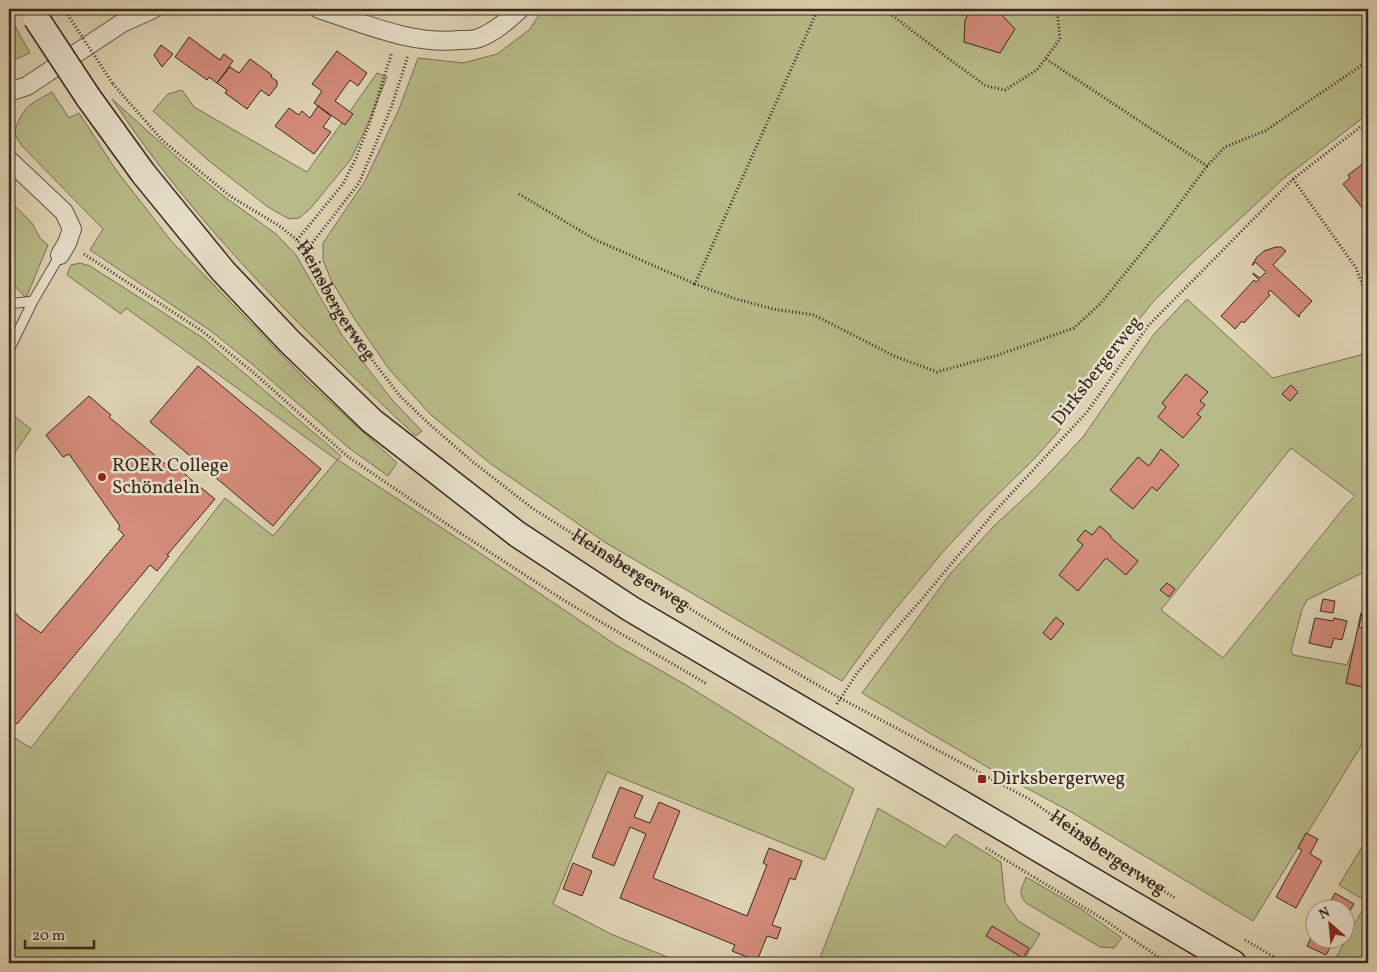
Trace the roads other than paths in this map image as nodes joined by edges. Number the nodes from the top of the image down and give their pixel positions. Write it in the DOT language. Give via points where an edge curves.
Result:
graph roads {
  1 [pos="153,9"];
  2 [pos="319,9"];
  3 [pos="520,9"];
  4 [pos="34,13"];
  5 [pos="9,92"];
  6 [pos="9,160"];
  7 [pos="60,255"];
  8 [pos="33,301"];
  9 [pos="9,304"];
  10 [pos="9,350"];
  11 [pos="1233,963"];
  1 -- 5 [label="street" via="122,23 27,86"];
  2 -- 3 [label="street" via="406,36 451,41 478,39"];
  4 -- 11 [label="main road, Heinsbergerweg, bridge" via="88,97 143,173 223,271 290,342 372,421 517,534 631,609"];
  6 -- 7 [label="street" via="64,212 72,229"];
  7 -- 8 [label="lane"];
  8 -- 9 [label="lane"];
  8 -- 10 [label="lane"];
}
